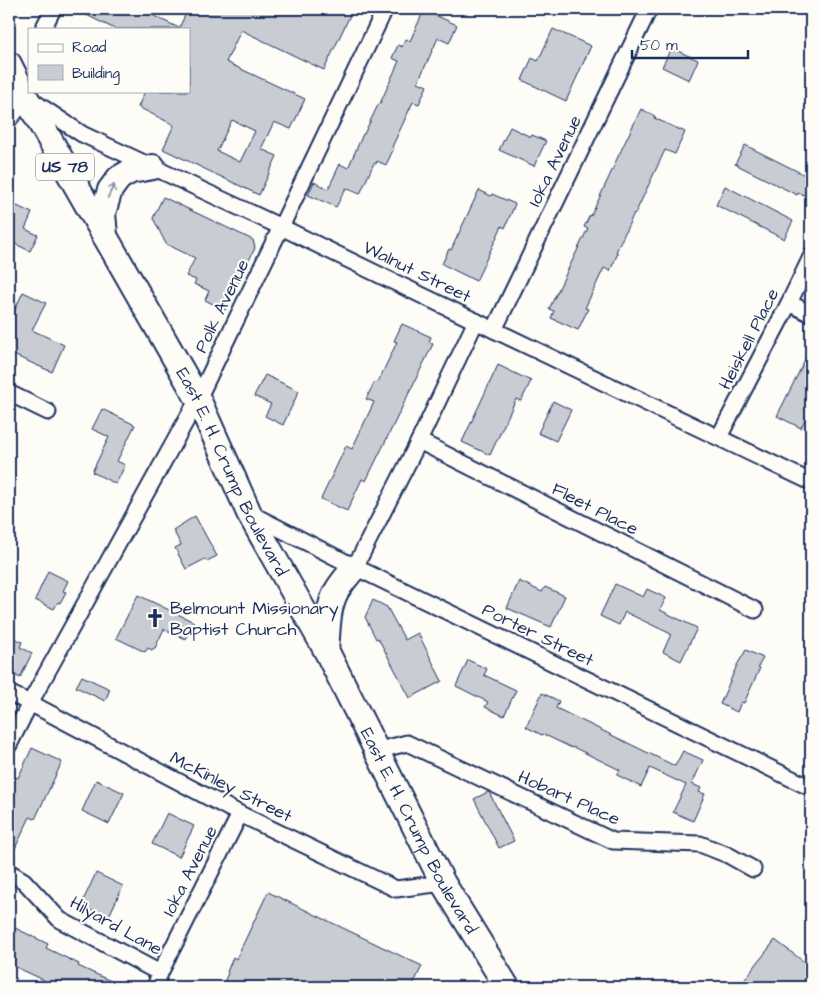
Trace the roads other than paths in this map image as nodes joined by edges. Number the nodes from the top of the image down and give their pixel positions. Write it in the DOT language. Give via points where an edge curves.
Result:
graph roads {
  1 [pos="53,9"];
  2 [pos="385,9"];
  3 [pos="649,9"];
  4 [pos="44,28"];
  5 [pos="9,64"];
  6 [pos="21,89"];
  7 [pos="9,117"];
  8 [pos="153,167"];
  9 [pos="281,227"];
  10 [pos="105,238"];
  11 [pos="811,257"];
  12 [pos="789,303"];
  13 [pos="811,314"];
  14 [pos="476,322"];
  15 [pos="494,330"];
  16 [pos="9,393"];
  17 [pos="198,399"];
  18 [pos="48,412"];
  19 [pos="719,437"];
  20 [pos="419,441"];
  21 [pos="811,482"];
  22 [pos="249,513"];
  23 [pos="355,567"];
  24 [pos="755,610"];
  25 [pos="326,650"];
  26 [pos="9,693"];
  27 [pos="30,704"];
  28 [pos="9,745"];
  29 [pos="376,751"];
  30 [pos="811,788"];
  31 [pos="240,814"];
  32 [pos="753,869"];
  33 [pos="9,872"];
  34 [pos="443,883"];
  35 [pos="160,973"];
  36 [pos="155,987"];
  37 [pos="507,987"];
  1 -- 4 [label="street"];
  2 -- 9 [label="street, Polk Avenue"];
  3 -- 15 [label="street, Ioka Avenue"];
  5 -- 6 [label="main road, East E. H. Crump Boulevard / US 78"];
  6 -- 7 [label="street"];
  6 -- 8 [label="street, Walnut Street" via="82,134"];
  6 -- 10 [label="main road, East E. H. Crump Boulevard / US 78"];
  8 -- 9 [label="street, Walnut Street"];
  10 -- 8 [label="main road, one-way" via="103,213 110,190 119,178 131,171"];
  9 -- 14 [label="street, Walnut Street"];
  9 -- 17 [label="street, Polk Avenue"];
  10 -- 17 [label="main road, East E. H. Crump Boulevard / US 78"];
  11 -- 12 [label="street, Heiskell Place"];
  12 -- 13 [label="street"];
  12 -- 19 [label="street, Heiskell Place"];
  14 -- 15 [label="street, Walnut Street"];
  14 -- 20 [label="street"];
  15 -- 19 [label="street, Walnut Street"];
  16 -- 18 [label="street"];
  17 -- 22 [label="main road, East E. H. Crump Boulevard / US 78"];
  17 -- 27 [label="street, Polk Avenue"];
  19 -- 21 [label="street, Walnut Street"];
  20 -- 23 [label="street"];
  20 -- 24 [label="street, Fleet Place"];
  22 -- 23 [label="street, Porter Street"];
  22 -- 25 [label="main road, East E. H. Crump Boulevard / US 78"];
  23 -- 25 [label="main road" via="333,600"];
  23 -- 30 [label="street, Porter Street"];
  25 -- 29 [label="main road, East E. H. Crump Boulevard / US 78"];
  26 -- 27 [label="street, McKinley Street"];
  27 -- 28 [label="street, Polk Avenue"];
  27 -- 31 [label="street, McKinley Street"];
  29 -- 32 [label="street, Hobart Place" via="407,743 613,841 700,844"];
  29 -- 34 [label="main road, East E. H. Crump Boulevard / US 78"];
  31 -- 34 [label="street, McKinley Street" via="396,889"];
  31 -- 35 [label="street, Ioka Avenue"];
  33 -- 35 [label="street, Hilyard Lane" via="24,881 60,920"];
  34 -- 37 [label="main road, East E. H. Crump Boulevard / US 78"];
  35 -- 36 [label="street"];
}
